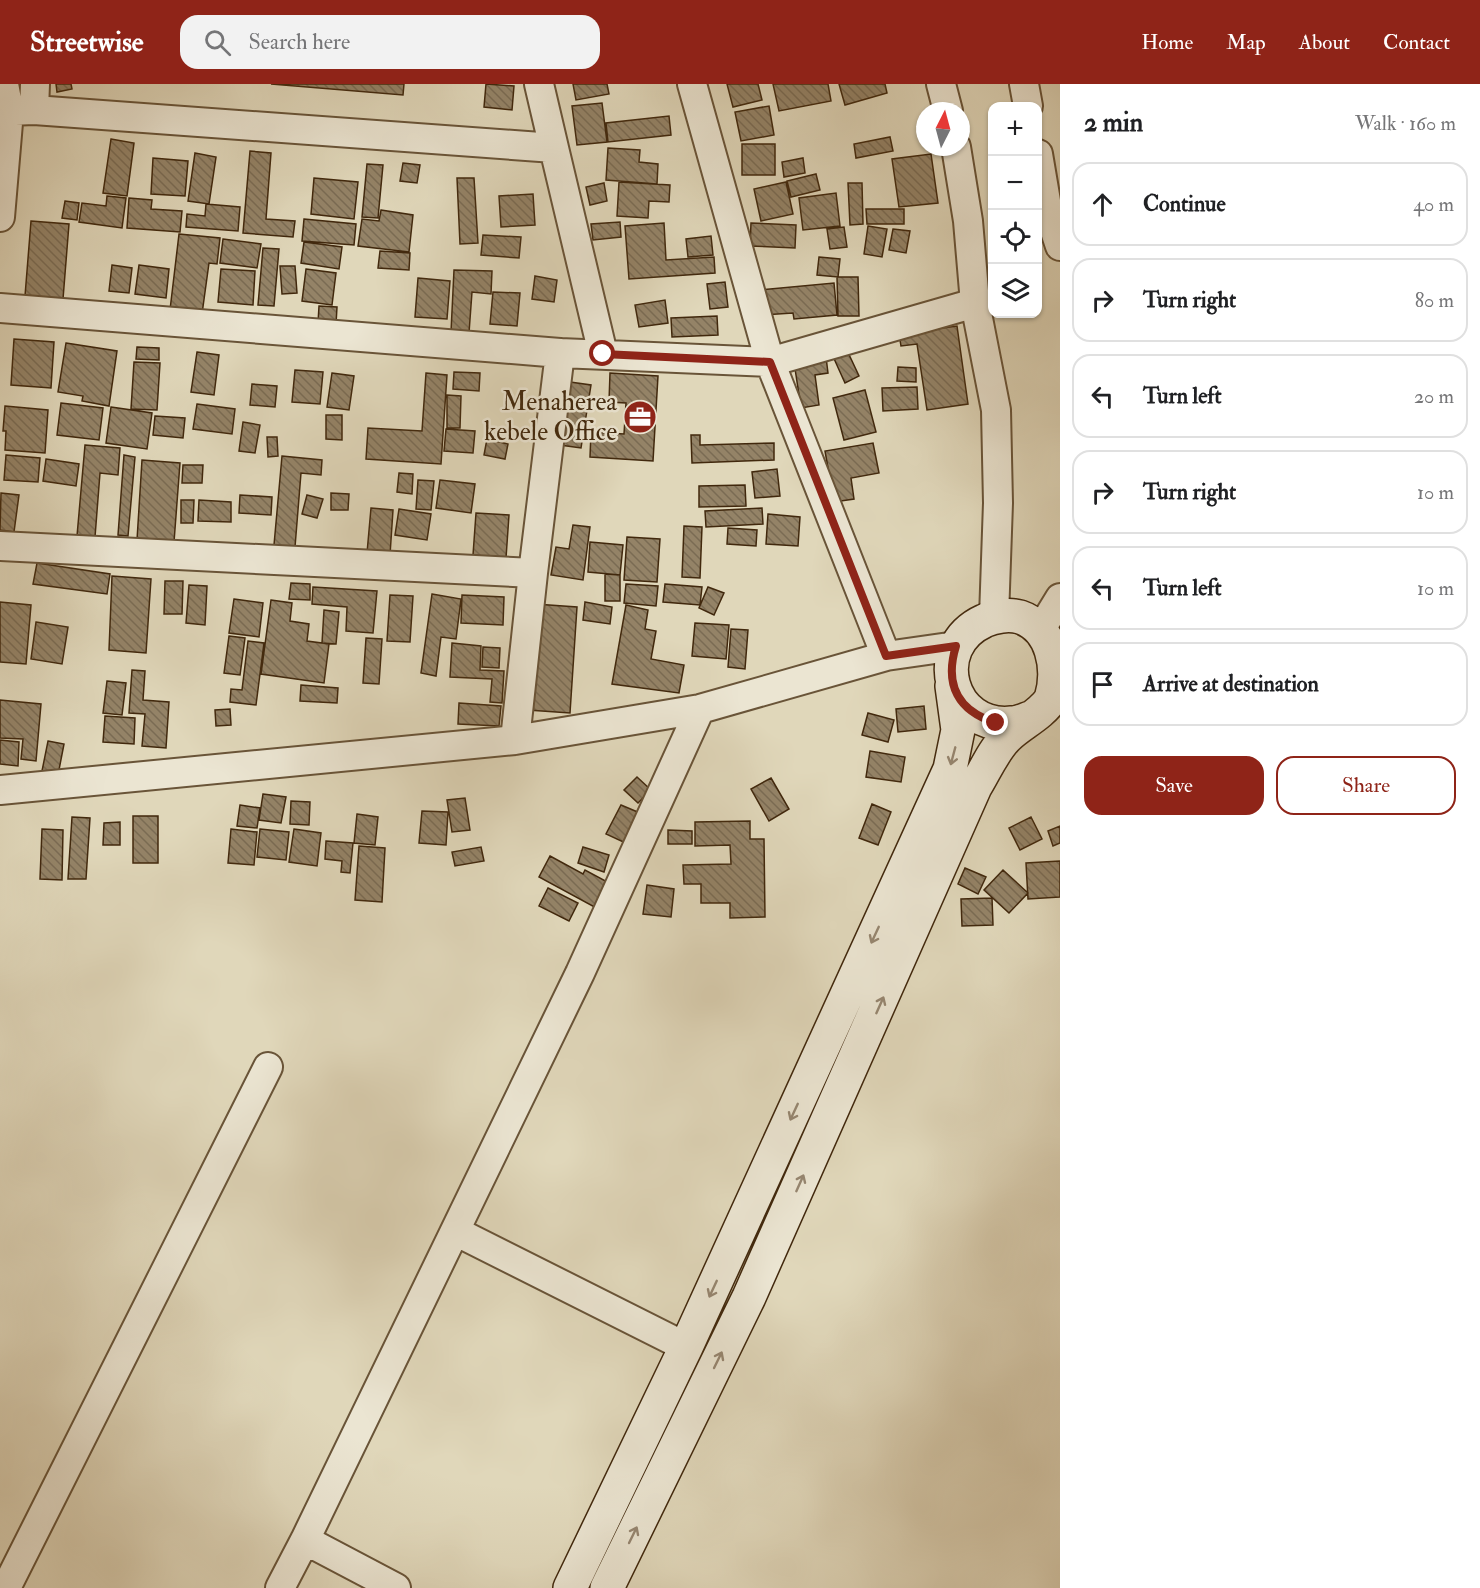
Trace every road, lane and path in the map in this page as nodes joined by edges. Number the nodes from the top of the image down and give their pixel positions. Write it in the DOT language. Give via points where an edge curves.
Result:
graph roads {
  1 [pos="539,84"];
  2 [pos="692,84"];
  3 [pos="941,84"];
  4 [pos="1024,84"];
  5 [pos="20,97"];
  6 [pos="946,102"];
  7 [pos="1027,102"];
  8 [pos="554,148"];
  9 [pos="957,156"];
  10 [pos="1038,156"];
  11 [pos="0,217"];
  12 [pos="1060,246"];
  13 [pos="975,303"];
  14 [pos="0,308"];
  15 [pos="560,353"];
  16 [pos="603,354"];
  17 [pos="770,362"];
  18 [pos="0,546"];
  19 [pos="532,573"];
  20 [pos="1060,598"];
  21 [pos="994,617"];
  22 [pos="1049,634"];
  23 [pos="956,646"];
  24 [pos="886,656"];
  25 [pos="951,678"];
  26 [pos="700,709"];
  27 [pos="1041,714"];
  28 [pos="515,740"];
  29 [pos="0,790"];
  30 [pos="268,1067"];
  31 [pos="455,1231"];
  32 [pos="686,1347"];
  33 [pos="305,1540"];
  34 [pos="6,1588"];
  35 [pos="280,1588"];
  36 [pos="396,1588"];
  37 [pos="570,1588"];
  38 [pos="607,1588"];
  1 -- 8 [label="street"];
  2 -- 17 [label="street"];
  3 -- 6 [label="street"];
  4 -- 7 [label="street"];
  5 -- 8 [label="street"];
  5 -- 11 [label="street"];
  8 -- 16 [label="street"];
  9 -- 13 [label="street"];
  10 -- 12 [label="street" via="1047,207"];
  13 -- 17 [label="street"];
  13 -- 21 [label="street" via="996,410"];
  14 -- 15 [label="street"];
  15 -- 16 [label="street"];
  15 -- 19 [label="street"];
  16 -- 17 [label="street"];
  17 -- 24 [label="street"];
  18 -- 19 [label="street"];
  19 -- 28 [label="street"];
  20 -- 22 [label="street"];
  21 -- 22 [label="main road" via="1019,617"];
  21 -- 23 [label="main road" via="972,627"];
  22 -- 27 [label="main road" via="1057,653 1060,677"];
  23 -- 24 [label="street"];
  23 -- 25 [label="main road"];
  24 -- 26 [label="street"];
  25 -- 27 [label="main road" via="966,708 980,718 1013,723"];
  25 -- 32 [label="main road, one-way" via="958,730 950,769"];
  26 -- 28 [label="street"];
  26 -- 31 [label="street" via="580,973"];
  38 -- 27 [label="main road, one-way" via="749,1297 975,787 1006,737"];
  28 -- 29 [label="street"];
  30 -- 34 [label="street"];
  31 -- 32 [label="street"];
  31 -- 33 [label="street"];
  32 -- 37 [label="main road"];
  33 -- 35 [label="street"];
  33 -- 36 [label="street"];
}
